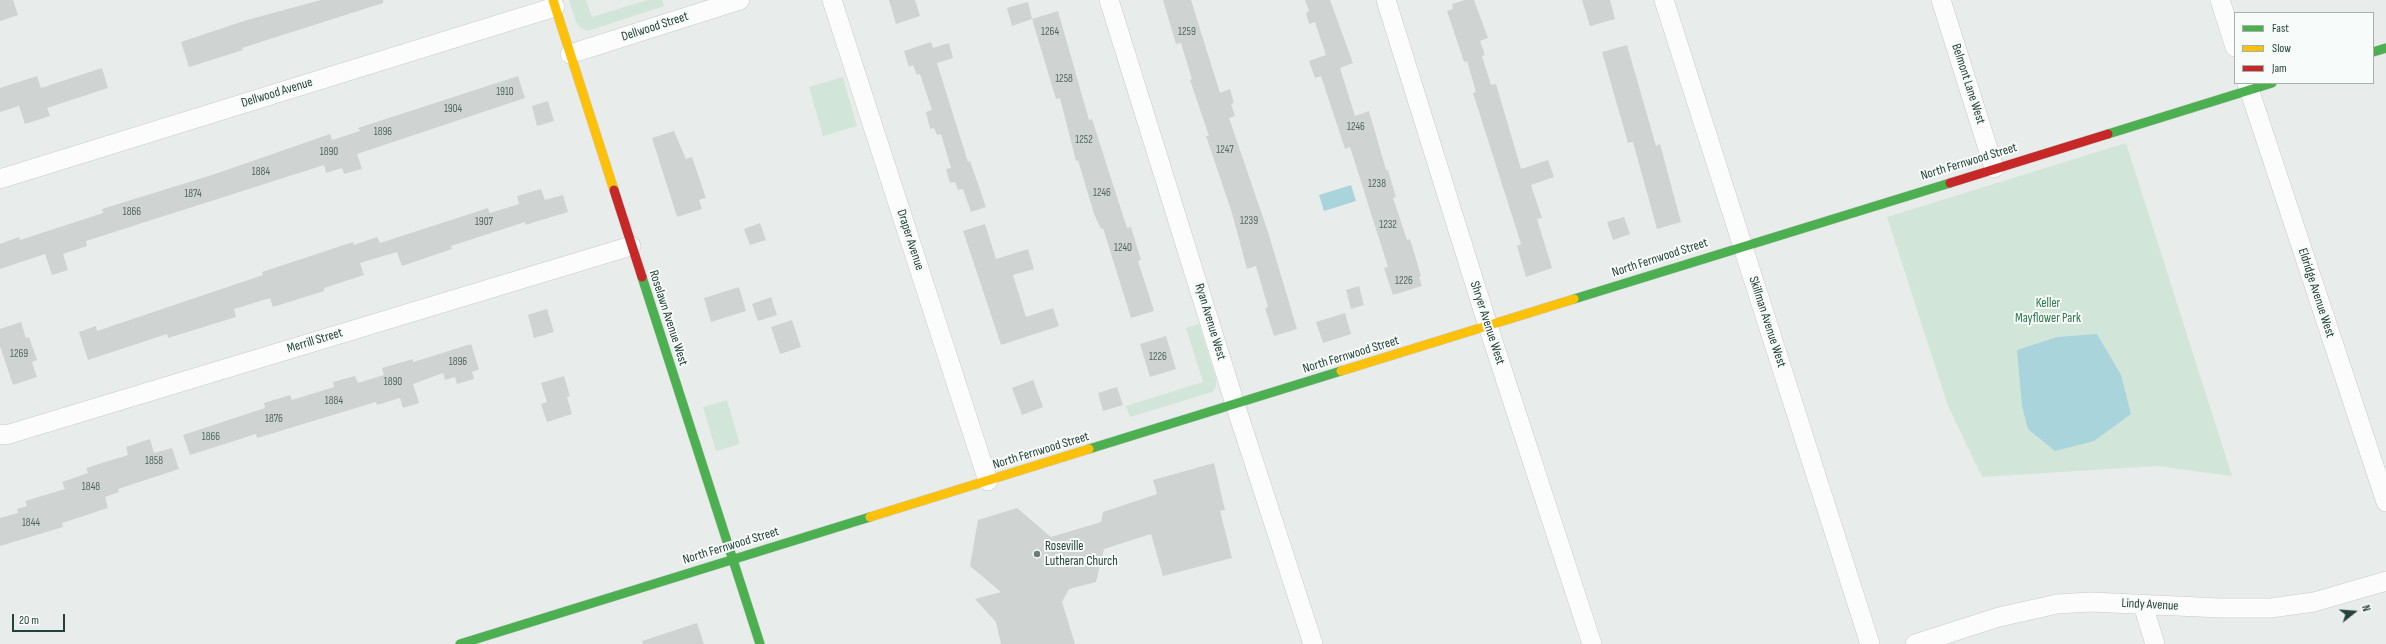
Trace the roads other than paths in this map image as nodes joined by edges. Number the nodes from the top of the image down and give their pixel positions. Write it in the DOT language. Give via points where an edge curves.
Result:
graph roads {
  1 [pos="740,0"];
  2 [pos="832,0"];
  3 [pos="1109,0"];
  4 [pos="1386,0"];
  5 [pos="1664,0"];
  6 [pos="1941,0"];
  7 [pos="2220,0"];
  8 [pos="554,3"];
  9 [pos="2234,44"];
  10 [pos="2386,48"];
  11 [pos="2374,52"];
  12 [pos="570,54"];
  13 [pos="2266,84"];
  14 [pos="2248,87"];
  15 [pos="1994,168"];
  16 [pos="0,179"];
  17 [pos="631,246"];
  18 [pos="1743,246"];
  19 [pos="1488,326"];
  20 [pos="1235,404"];
  21 [pos="0,434"];
  22 [pos="988,480"];
  23 [pos="2386,502"];
  24 [pos="732,559"];
  25 [pos="2386,581"];
  26 [pos="2142,605"];
  27 [pos="479,641"];
  28 [pos="460,644"];
  29 [pos="760,644"];
  30 [pos="1313,644"];
  31 [pos="1592,644"];
  32 [pos="1870,644"];
  33 [pos="1915,644"];
  34 [pos="2155,644"];
  1 -- 12 [label="street, Dellwood Street"];
  2 -- 22 [label="street, Draper Avenue"];
  3 -- 20 [label="street, Ryan Avenue West"];
  4 -- 19 [label="street, Shryer Avenue West"];
  5 -- 18 [label="street, Skillman Avenue West"];
  6 -- 15 [label="street, Belmont Lane West"];
  7 -- 9 [label="street"];
  8 -- 12 [label="street, Roselawn Avenue West"];
  8 -- 16 [label="street, Dellwood Avenue"];
  10 -- 11 [label="street"];
  12 -- 17 [label="street, Roselawn Avenue West"];
  13 -- 14 [label="street, North Fernwood Street"];
  14 -- 15 [label="street, North Fernwood Street"];
  14 -- 23 [label="street, Eldridge Avenue West"];
  15 -- 18 [label="street, North Fernwood Street"];
  17 -- 21 [label="street, Merrill Street" via="6,435"];
  17 -- 24 [label="street, Roselawn Avenue West"];
  18 -- 19 [label="street, North Fernwood Street"];
  18 -- 32 [label="street, Skillman Avenue West"];
  19 -- 20 [label="street, North Fernwood Street"];
  19 -- 31 [label="street, Shryer Avenue West"];
  20 -- 22 [label="street, North Fernwood Street"];
  20 -- 30 [label="street, Ryan Avenue West"];
  22 -- 24 [label="street, North Fernwood Street"];
  24 -- 27 [label="street, North Fernwood Street"];
  24 -- 29 [label="street, Roselawn Avenue West"];
  25 -- 26 [label="street, Lindy Avenue" via="2314,602 2271,608"];
  26 -- 33 [label="street, Lindy Avenue" via="2091,602 2033,608"];
  26 -- 34 [label="street"];
  27 -- 28 [label="street, North Fernwood Street"];
}
